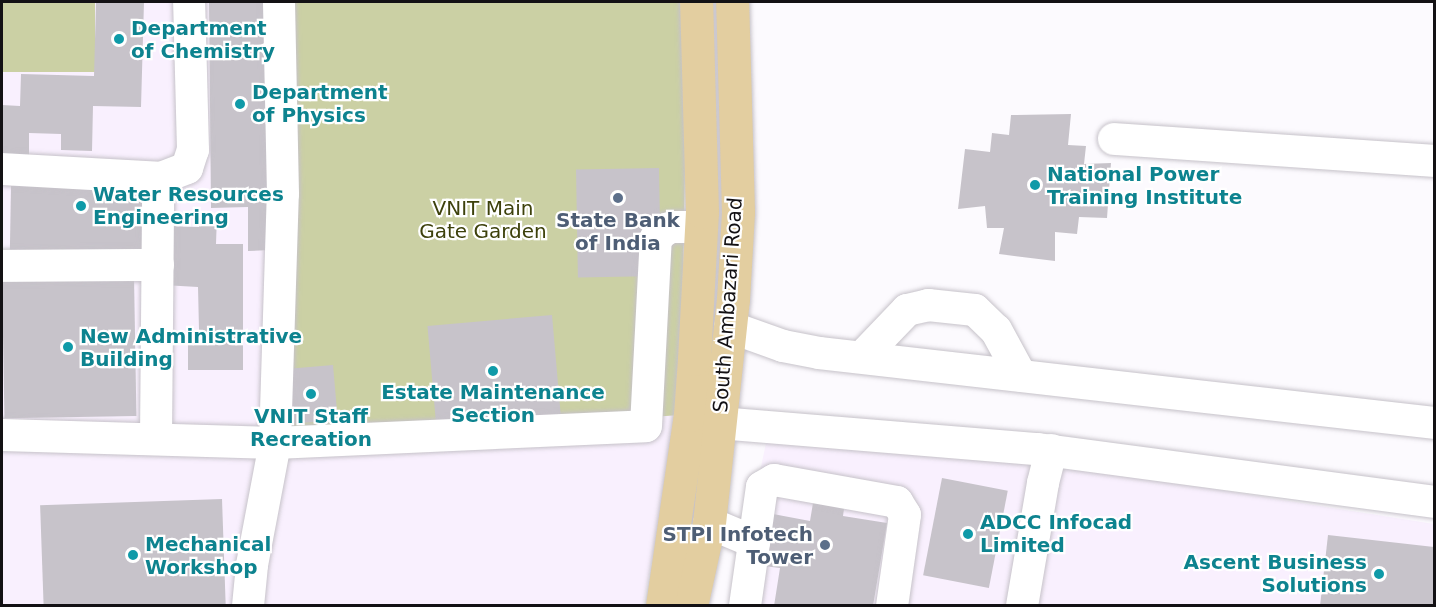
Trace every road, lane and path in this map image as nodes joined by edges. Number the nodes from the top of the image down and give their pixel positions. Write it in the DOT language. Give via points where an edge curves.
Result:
graph roads {
  1 [pos="189,2"];
  2 [pos="279,2"];
  3 [pos="696,2"];
  4 [pos="732,2"];
  5 [pos="1114,139"];
  6 [pos="1434,161"];
  7 [pos="2,168"];
  8 [pos="161,178"];
  9 [pos="701,227"];
  10 [pos="158,265"];
  11 [pos="2,266"];
  12 [pos="730,327"];
  13 [pos="862,357"];
  14 [pos="1022,376"];
  15 [pos="719,423"];
  16 [pos="1434,423"];
  17 [pos="2,435"];
  18 [pos="156,439"];
  19 [pos="275,443"];
  20 [pos="1052,450"];
  21 [pos="1434,502"];
  22 [pos="709,523"];
  23 [pos="754,542"];
  24 [pos="248,606"];
  25 [pos="662,606"];
  26 [pos="691,606"];
  27 [pos="745,606"];
  28 [pos="892,606"];
  29 [pos="1022,606"];
  1 -- 8 [label="street" via="193,150 187,168"];
  2 -- 19 [label="street" via="283,194"];
  3 -- 9 [label="main road"];
  4 -- 12 [label="main road, South Ambazari Road" via="738,212"];
  5 -- 6 [label="street"];
  7 -- 8 [label="street"];
  8 -- 10 [label="street"];
  9 -- 19 [label="street" via="673,227 657,238 646,426"];
  9 -- 25 [label="main road" via="690,415"];
  10 -- 11 [label="street"];
  10 -- 18 [label="street"];
  12 -- 13 [label="street" via="783,346"];
  12 -- 15 [label="main road, South Ambazari Road"];
  13 -- 14 [label="street"];
  13 -- 14 [label="street" via="907,310 928,305 975,310 996,330"];
  14 -- 16 [label="street"];
  15 -- 20 [label="street"];
  15 -- 22 [label="main road, South Ambazari Road"];
  17 -- 18 [label="street"];
  18 -- 19 [label="street"];
  19 -- 24 [label="street"];
  20 -- 21 [label="street"];
  20 -- 29 [label="street"];
  22 -- 23 [label="street"];
  22 -- 26 [label="main road, South Ambazari Road"];
  23 -- 27 [label="street"];
  23 -- 28 [label="street" via="762,487 774,480 897,502 905,515"];
}
